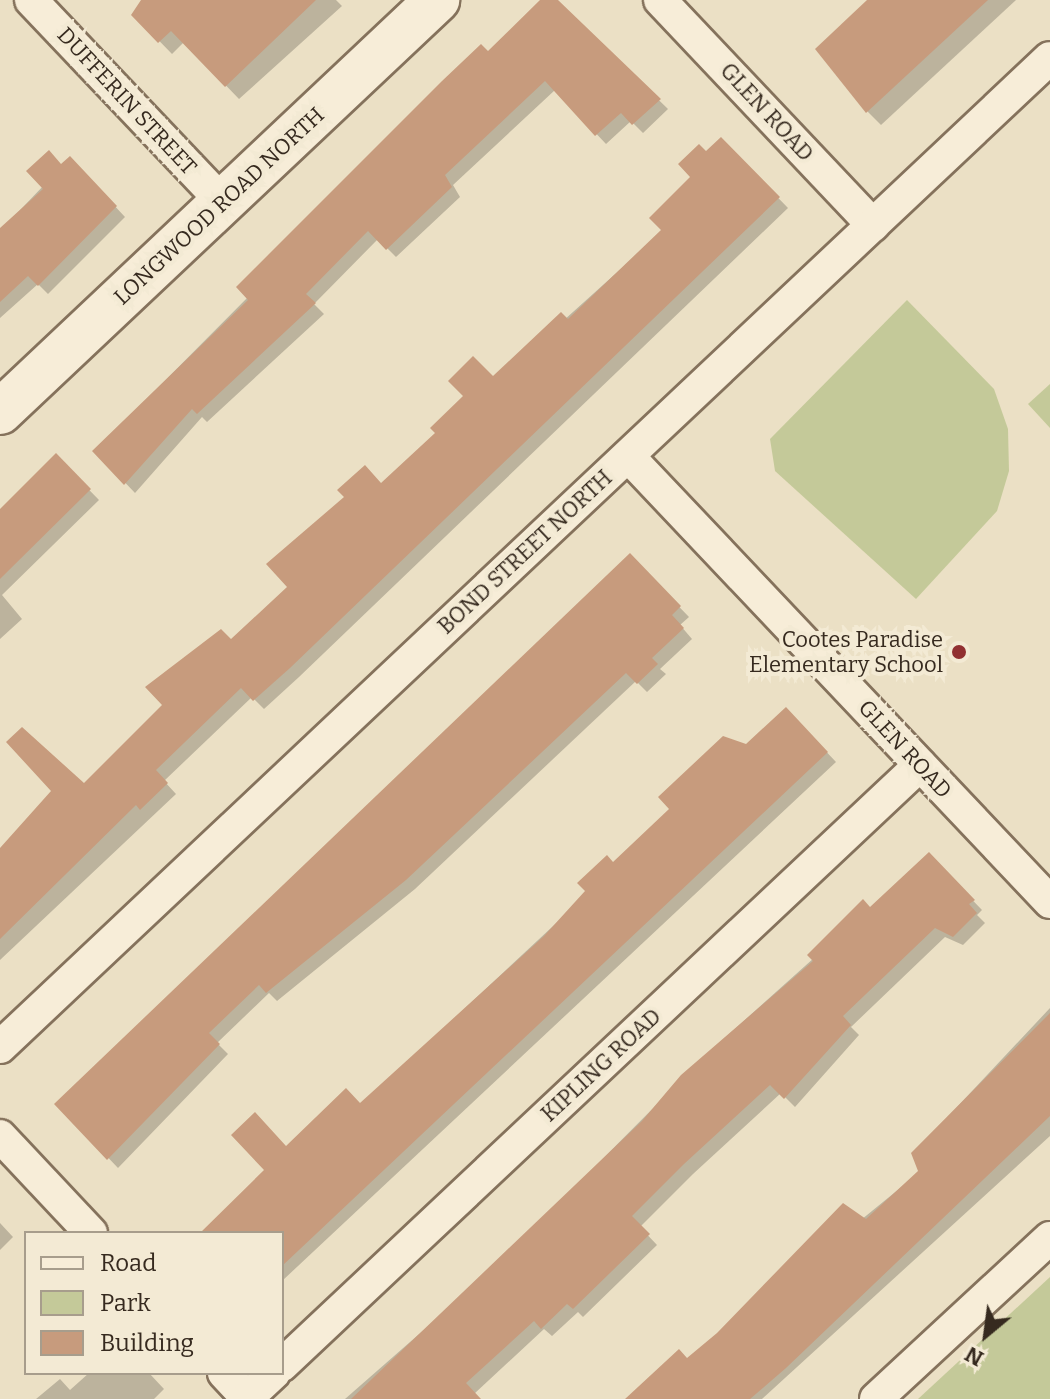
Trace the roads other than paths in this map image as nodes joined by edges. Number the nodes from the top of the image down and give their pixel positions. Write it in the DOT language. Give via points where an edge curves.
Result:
graph roads {
  1 [pos="31,0"];
  2 [pos="437,0"];
  3 [pos="660,0"];
  4 [pos="1050,58"];
  5 [pos="223,202"];
  6 [pos="873,225"];
  7 [pos="0,412"];
  8 [pos="628,456"];
  9 [pos="920,765"];
  10 [pos="1050,902"];
  11 [pos="0,1047"];
  12 [pos="0,1136"];
  13 [pos="89,1231"];
  14 [pos="1050,1238"];
  15 [pos="284,1363"];
  16 [pos="226,1375"];
  17 [pos="272,1375"];
  18 [pos="247,1399"];
  19 [pos="876,1399"];
  1 -- 5 [label="street, DUFFERIN STREET"];
  2 -- 5 [label="street, LONGWOOD ROAD NORTH"];
  3 -- 6 [label="street, GLEN ROAD"];
  4 -- 6 [label="street, BOND STREET NORTH"];
  5 -- 7 [label="street, LONGWOOD ROAD NORTH"];
  6 -- 8 [label="street, BOND STREET NORTH"];
  8 -- 9 [label="street, GLEN ROAD"];
  8 -- 11 [label="street, BOND STREET NORTH"];
  9 -- 10 [label="street, GLEN ROAD"];
  9 -- 15 [label="street, KIPLING ROAD"];
  12 -- 13 [label="street"];
  14 -- 19 [label="street"];
  16 -- 18 [label="street"];
  17 -- 18 [label="street"];
}
